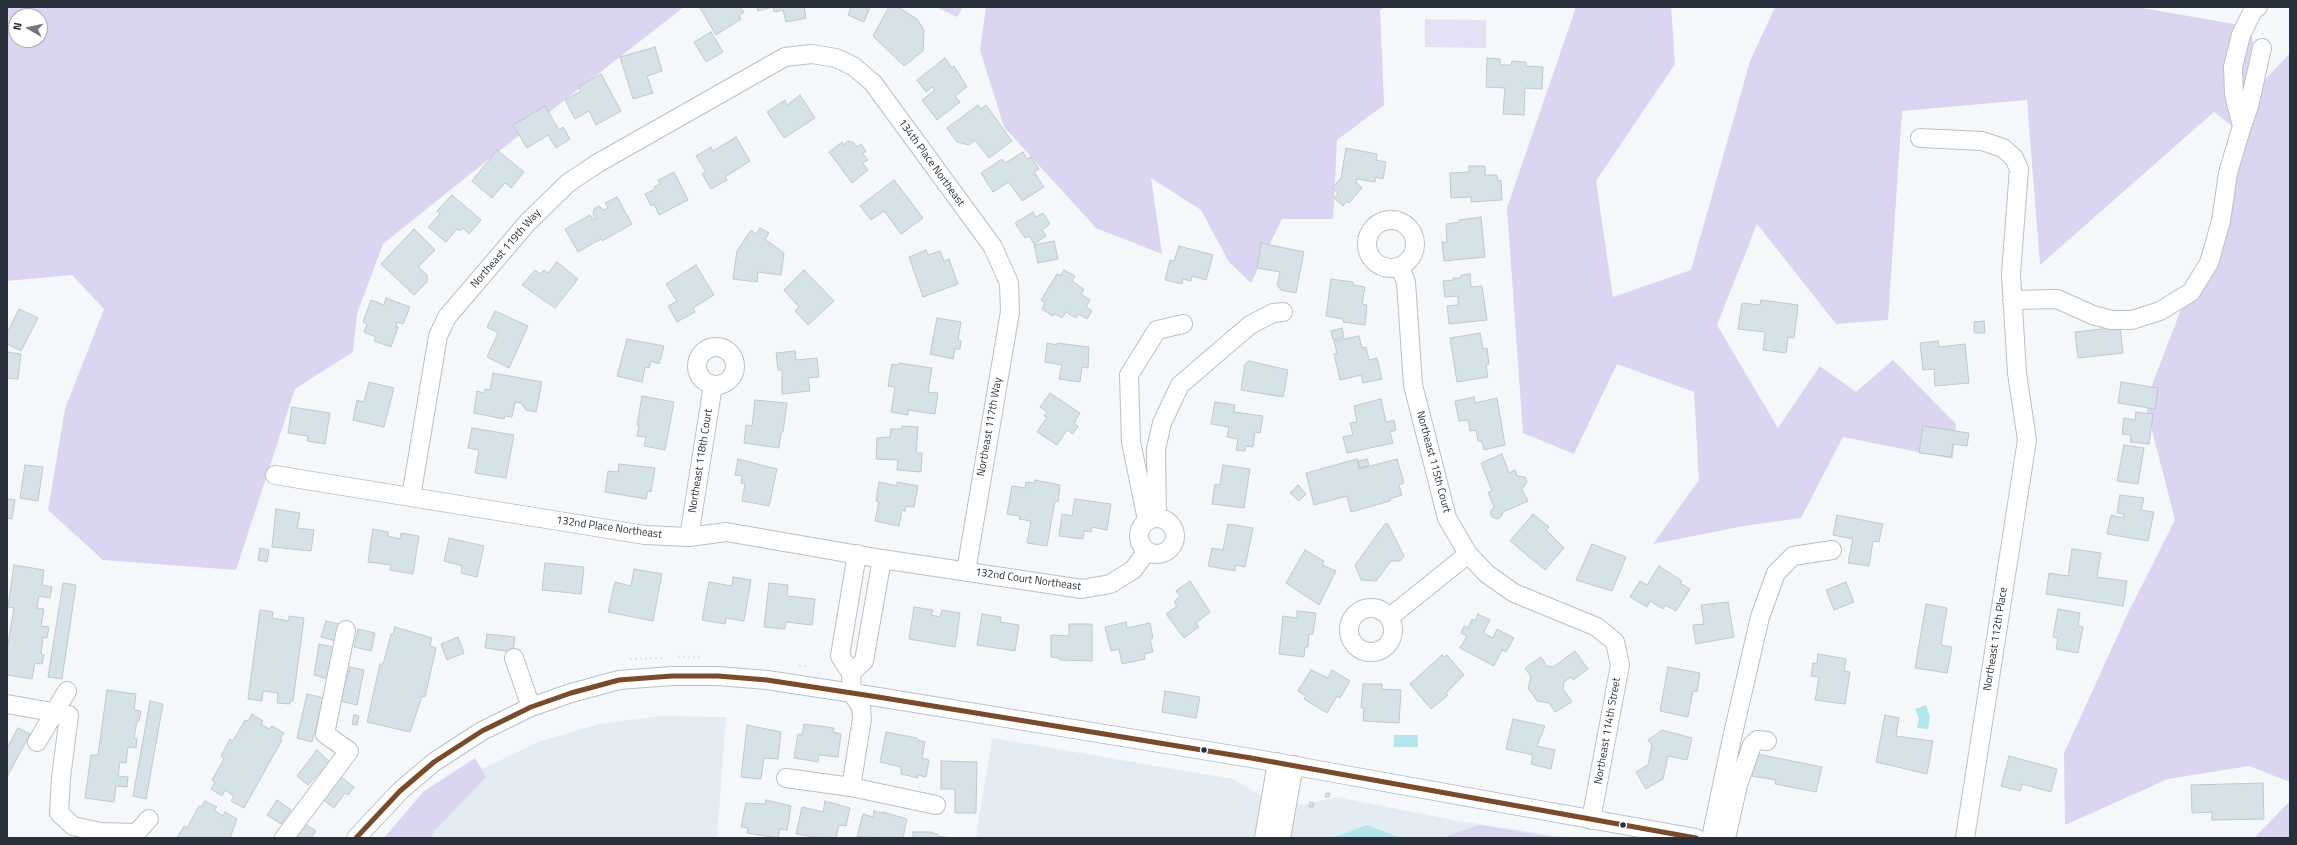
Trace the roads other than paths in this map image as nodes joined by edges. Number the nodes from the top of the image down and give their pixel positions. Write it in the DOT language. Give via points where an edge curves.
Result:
graph roads {
  1 [pos="2258,7"];
  2 [pos="2262,48"];
  3 [pos="836,58"];
  4 [pos="2242,126"];
  5 [pos="1920,138"];
  6 [pos="1400,267"];
  7 [pos="1009,283"];
  8 [pos="2012,300"];
  9 [pos="1283,312"];
  10 [pos="1184,324"];
  11 [pos="713,385"];
  12 [pos="275,475"];
  13 [pos="411,497"];
  14 [pos="1152,519"];
  15 [pos="689,537"];
  16 [pos="1832,550"];
  17 [pos="1147,551"];
  18 [pos="857,554"];
  19 [pos="1468,554"];
  20 [pos="882,559"];
  21 [pos="966,571"];
  22 [pos="1390,617"];
  23 [pos="346,630"];
  24 [pos="1615,642"];
  25 [pos="514,658"];
  26 [pos="851,673"];
  27 [pos="67,690"];
  28 [pos="852,693"];
  29 [pos="7,704"];
  30 [pos="531,707"];
  31 [pos="62,713"];
  32 [pos="1767,741"];
  33 [pos="37,742"];
  34 [pos="1286,764"];
  35 [pos="786,778"];
  36 [pos="852,787"];
  37 [pos="936,805"];
  38 [pos="149,819"];
  39 [pos="1591,820"];
  40 [pos="284,838"];
  41 [pos="356,838"];
  42 [pos="1264,838"];
  43 [pos="1281,838"];
  44 [pos="1696,838"];
  45 [pos="1711,838"];
  46 [pos="1726,838"];
  47 [pos="1965,838"];
  1 -- 4 [label="street" via="2253,10 2241,35 2232,67 2234,94"];
  2 -- 4 [label="street"];
  3 -- 7 [label="street, 134th Place Northeast" via="854,66 873,83 993,246"];
  3 -- 13 [label="street, Northeast 119th Way" via="812,54 785,57 598,163 568,183 528,222 446,317 438,336"];
  4 -- 8 [label="street" via="2228,173 2221,221 2209,263 2191,292 2160,312 2132,320 2111,320 2093,315 2057,299"];
  5 -- 8 [label="street, Northeast 112th Place" via="1982,141 2003,148 2014,158 2019,169 2011,274"];
  6 -- 19 [label="street, Northeast 115th Court" via="1406,282 1413,385 1447,518"];
  7 -- 21 [label="street, Northeast 117th Way" via="1010,312"];
  8 -- 47 [label="street, Northeast 112th Place" via="2017,373 2027,440"];
  9 -- 14 [label="street" via="1273,313 1250,325 1180,385 1162,423 1156,449"];
  10 -- 14 [label="street" via="1157,330 1129,375 1131,442"];
  11 -- 15 [label="street, Northeast 118th Court"];
  12 -- 13 [label="street, 132nd Place Northeast"];
  13 -- 15 [label="street, 132nd Place Northeast" via="645,535"];
  14 -- 17 [label="street" via="1142,525 1139,539"];
  14 -- 17 [label="street" via="1168,520 1175,539 1167,551 1160,554"];
  15 -- 18 [label="street, 132nd Place Northeast" via="726,532"];
  16 -- 45 [label="street" via="1793,556 1776,573 1757,632"];
  17 -- 21 [label="street, 132nd Court Northeast" via="1133,570 1110,584 1082,589"];
  18 -- 20 [label="street, 132nd Place Northeast"];
  18 -- 26 [label="street" via="840,656"];
  19 -- 22 [label="street"];
  19 -- 24 [label="street, Northeast 115th Court" via="1487,574 1514,593 1597,627"];
  20 -- 21 [label="street, 132nd Place Northeast"];
  20 -- 26 [label="street" via="864,661"];
  23 -- 40 [label="street" via="325,734 349,751"];
  24 -- 39 [label="street, Northeast 114th Street" via="1620,665"];
  25 -- 30 [label="street"];
  26 -- 28 [label="street"];
  27 -- 31 [label="street"];
  28 -- 30 [label="street" via="767,680 672,676 619,680"];
  28 -- 34 [label="street"];
  28 -- 36 [label="street" via="861,707 862,719"];
  29 -- 31 [label="street"];
  30 -- 41 [label="street" via="482,731 434,762 400,790"];
  31 -- 33 [label="street"];
  31 -- 38 [label="street" via="59,813 73,826 100,832 136,833"];
  32 -- 46 [label="street" via="1757,740 1752,745 1738,785"];
  34 -- 39 [label="street"];
  34 -- 42 [label="street"];
  34 -- 43 [label="street"];
  35 -- 36 [label="street"];
  36 -- 37 [label="street"];
  39 -- 44 [label="street"];
}
